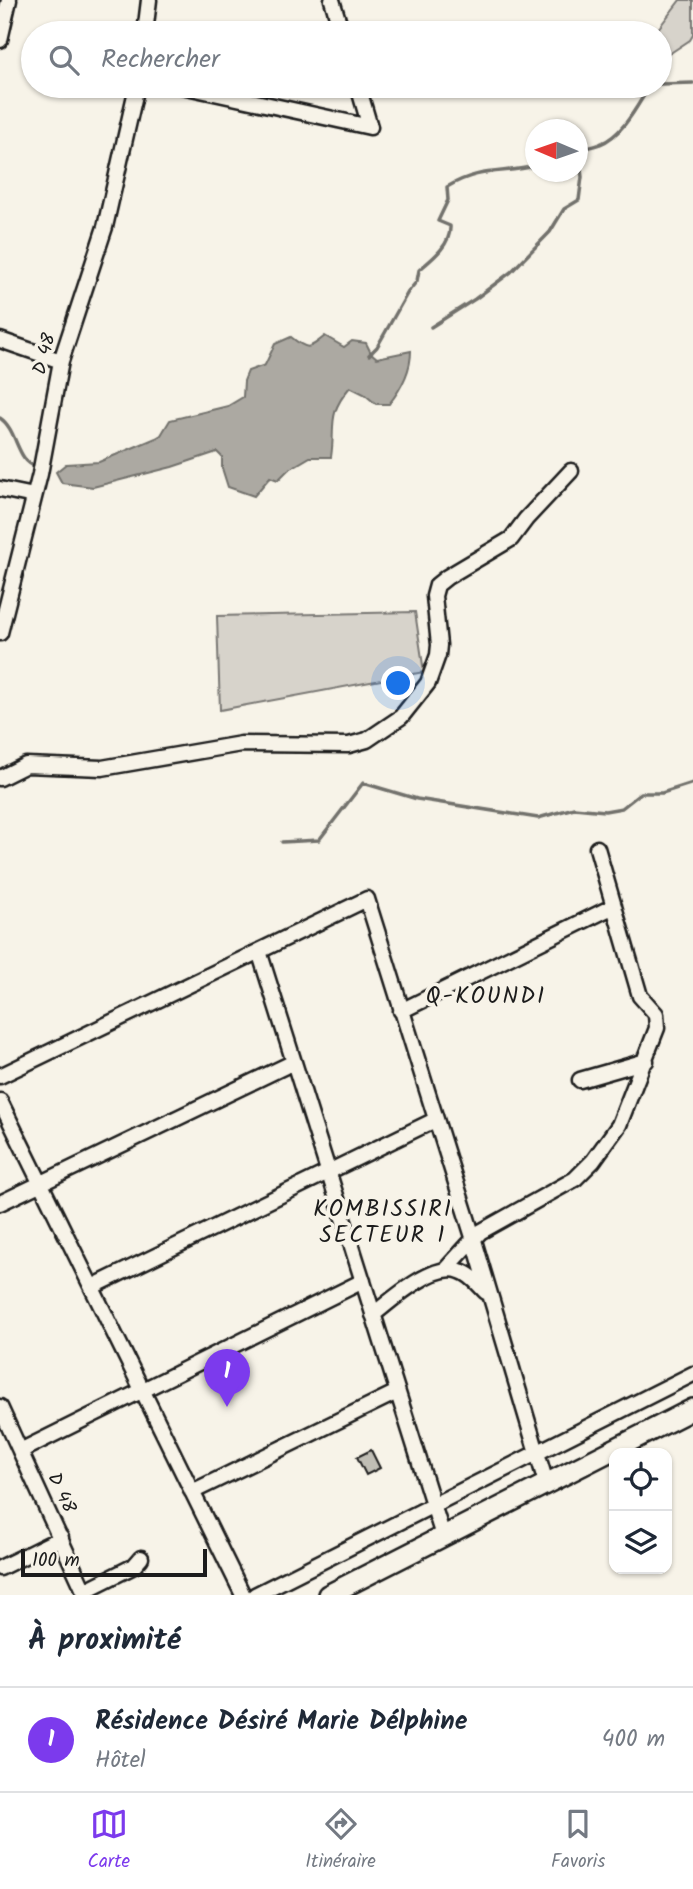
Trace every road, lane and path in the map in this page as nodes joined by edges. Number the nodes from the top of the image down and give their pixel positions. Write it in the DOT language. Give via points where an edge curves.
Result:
graph roads {
  1 [pos="9,0"];
  2 [pos="149,0"];
  3 [pos="331,0"];
  4 [pos="146,21"];
  5 [pos="338,21"];
  6 [pos="0,40"];
  7 [pos="134,98"];
  8 [pos="237,98"];
  9 [pos="362,98"];
  10 [pos="0,340"];
  11 [pos="61,361"];
  12 [pos="571,471"];
  13 [pos="0,489"];
  14 [pos="34,496"];
  15 [pos="4,599"];
  16 [pos="0,634"];
  17 [pos="0,778"];
  18 [pos="597,848"];
  19 [pos="614,906"];
  20 [pos="259,951"];
  21 [pos="401,1011"];
  22 [pos="646,1061"];
  23 [pos="294,1062"];
  24 [pos="0,1076"];
  25 [pos="580,1080"];
  26 [pos="0,1101"];
  27 [pos="435,1120"];
  28 [pos="328,1172"];
  29 [pos="41,1184"];
  30 [pos="0,1203"];
  31 [pos="473,1237"];
  32 [pos="446,1269"];
  33 [pos="363,1281"];
  34 [pos="92,1287"];
  35 [pos="488,1295"];
  36 [pos="373,1315"];
  37 [pos="693,1374"];
  38 [pos="142,1391"];
  39 [pos="397,1392"];
  40 [pos="0,1407"];
  41 [pos="693,1409"];
  42 [pos="20,1451"];
  43 [pos="537,1454"];
  44 [pos="546,1483"];
  45 [pos="192,1492"];
  46 [pos="433,1506"];
  47 [pos="443,1536"];
  48 [pos="61,1538"];
  49 [pos="141,1558"];
  50 [pos="0,1568"];
  51 [pos="85,1593"];
  52 [pos="243,1595"];
  53 [pos="255,1595"];
  54 [pos="328,1595"];
  1 -- 6 [label="street"];
  2 -- 4 [label="street"];
  3 -- 5 [label="street"];
  7 -- 11 [label="street, D 48" via="105,227"];
  8 -- 9 [label="street" via="370,127"];
  10 -- 11 [label="street"];
  11 -- 14 [label="street, D 48"];
  12 -- 17 [label="street" via="511,539 437,585 439,645 428,683 401,717 367,740 349,745 241,744 102,768 26,765"];
  13 -- 14 [label="street"];
  14 -- 15 [label="street, D 48"];
  15 -- 16 [label="street, D 48"];
  18 -- 19 [label="street"];
  19 -- 21 [label="street"];
  19 -- 22 [label="street" via="640,996 656,1014 657,1028"];
  20 -- 21 [label="street" via="367,899"];
  20 -- 23 [label="street"];
  20 -- 24 [label="street"];
  21 -- 27 [label="street"];
  22 -- 25 [label="street"];
  22 -- 31 [label="street" via="619,1125 593,1161 575,1179"];
  23 -- 28 [label="street"];
  23 -- 29 [label="street"];
  26 -- 29 [label="street"];
  27 -- 28 [label="street"];
  27 -- 31 [label="street"];
  28 -- 33 [label="street"];
  28 -- 34 [label="street"];
  29 -- 30 [label="street"];
  29 -- 34 [label="street"];
  31 -- 32 [label="street"];
  31 -- 35 [label="street"];
  32 -- 35 [label="street" via="466,1274"];
  32 -- 36 [label="street" via="404,1290"];
  33 -- 36 [label="street"];
  33 -- 38 [label="street"];
  34 -- 38 [label="street"];
  35 -- 43 [label="street"];
  36 -- 39 [label="street"];
  37 -- 43 [label="street"];
  38 -- 42 [label="street"];
  38 -- 45 [label="street"];
  39 -- 45 [label="street"];
  39 -- 46 [label="street"];
  40 -- 42 [label="street, D 48"];
  41 -- 44 [label="highway"];
  42 -- 48 [label="street, D 48"];
  43 -- 44 [label="street"];
  43 -- 46 [label="street"];
  44 -- 47 [label="highway"];
  45 -- 52 [label="street"];
  46 -- 47 [label="street"];
  46 -- 53 [label="street"];
  47 -- 54 [label="highway"];
  48 -- 50 [label="street"];
  48 -- 51 [label="street, D 48"];
  49 -- 51 [label="street"];
}
